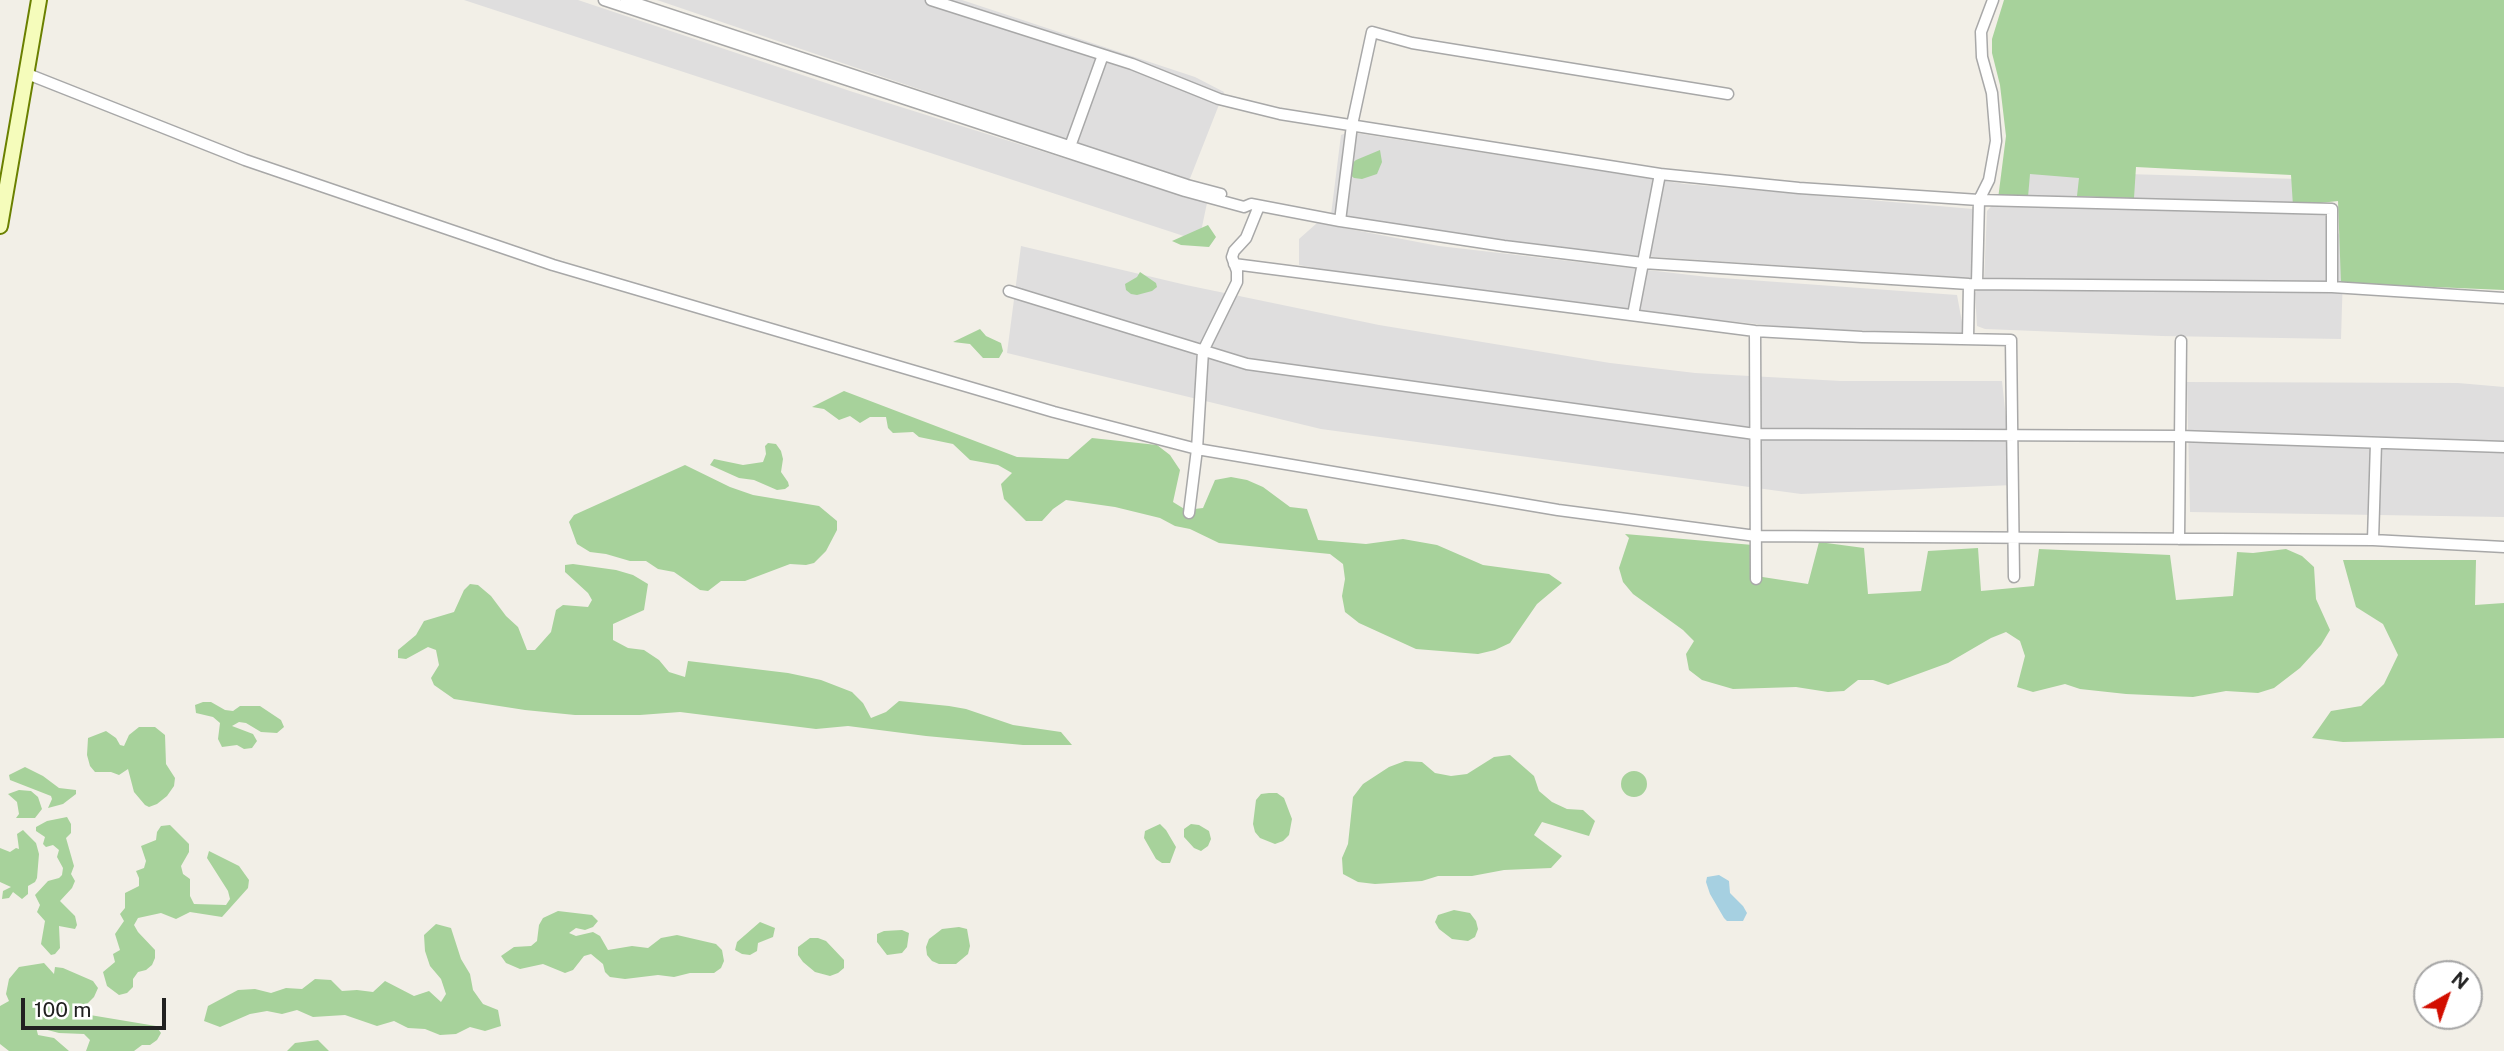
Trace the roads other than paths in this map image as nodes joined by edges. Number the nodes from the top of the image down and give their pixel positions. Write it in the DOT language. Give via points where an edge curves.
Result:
graph roads {
  1 [pos="39,0"];
  2 [pos="604,0"];
  3 [pos="626,0"];
  4 [pos="932,0"];
  5 [pos="1993,0"];
  6 [pos="1103,55"];
  7 [pos="25,73"];
  8 [pos="1728,94"];
  9 [pos="1352,125"];
  10 [pos="1069,150"];
  11 [pos="1660,174"];
  12 [pos="1979,200"];
  13 [pos="1255,205"];
  14 [pos="1340,221"];
  15 [pos="0,226"];
  16 [pos="1643,263"];
  17 [pos="1234,264"];
  18 [pos="1973,284"];
  19 [pos="2332,287"];
  20 [pos="1009,291"];
  21 [pos="2504,298"];
  22 [pos="1633,315"];
  23 [pos="1755,331"];
  24 [pos="1968,339"];
  25 [pos="2181,341"];
  26 [pos="1203,351"];
  27 [pos="1755,434"];
  28 [pos="2012,435"];
  29 [pos="2180,436"];
  30 [pos="2376,443"];
  31 [pos="2504,447"];
  32 [pos="1197,449"];
  33 [pos="1189,513"];
  34 [pos="1756,536"];
  35 [pos="2014,537"];
  36 [pos="2179,539"];
  37 [pos="2373,540"];
  38 [pos="2504,547"];
  39 [pos="2014,578"];
  40 [pos="1756,579"];
  1 -- 7 [label="main road"];
  2 -- 10 [label="street"];
  3 -- 10 [label="street"];
  4 -- 6 [label="street"];
  5 -- 12 [label="street" via="1981,32 1996,141 1990,180"];
  6 -- 9 [label="street" via="1219,99"];
  6 -- 10 [label="street"];
  7 -- 15 [label="main road"];
  7 -- 32 [label="street" via="245,160 553,265 1054,412"];
  8 -- 9 [label="street" via="1412,43 1371,32"];
  9 -- 11 [label="street"];
  9 -- 14 [label="street"];
  10 -- 13 [label="street" via="1185,191"];
  11 -- 12 [label="street"];
  11 -- 16 [label="street"];
  12 -- 18 [label="street"];
  12 -- 19 [label="street" via="2332,209"];
  13 -- 14 [label="street"];
  13 -- 17 [label="street" via="1246,238 1234,251"];
  14 -- 16 [label="street"];
  16 -- 18 [label="street"];
  16 -- 22 [label="street"];
  17 -- 22 [label="street"];
  17 -- 26 [label="street" via="1237,282"];
  18 -- 19 [label="street"];
  18 -- 24 [label="street"];
  19 -- 21 [label="street"];
  20 -- 26 [label="street"];
  22 -- 23 [label="street"];
  23 -- 24 [label="street"];
  23 -- 27 [label="street"];
  24 -- 28 [label="street" via="2011,340"];
  25 -- 29 [label="street"];
  26 -- 27 [label="street" via="1247,364"];
  26 -- 32 [label="street"];
  27 -- 28 [label="street"];
  27 -- 34 [label="street"];
  28 -- 29 [label="street"];
  28 -- 35 [label="street"];
  29 -- 30 [label="street"];
  29 -- 36 [label="street"];
  30 -- 31 [label="street"];
  30 -- 37 [label="street"];
  32 -- 33 [label="street"];
  32 -- 34 [label="street" via="1558,510"];
  34 -- 35 [label="street"];
  34 -- 40 [label="street"];
  35 -- 36 [label="street"];
  35 -- 39 [label="street"];
  36 -- 37 [label="street"];
  37 -- 38 [label="street"];
}
